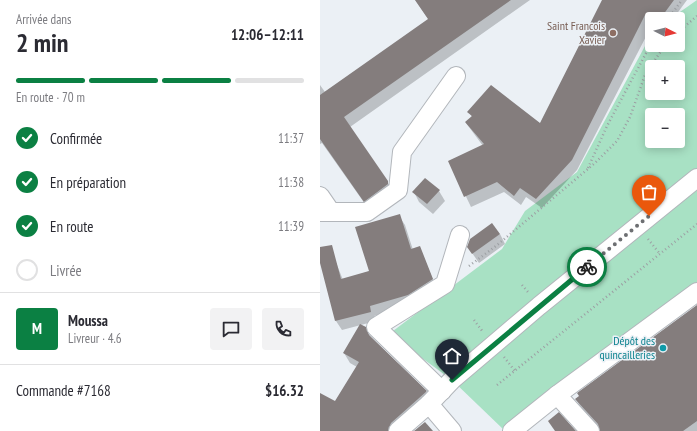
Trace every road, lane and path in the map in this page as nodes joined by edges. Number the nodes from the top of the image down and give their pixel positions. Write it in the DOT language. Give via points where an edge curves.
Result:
graph roads {
  1 [pos="682,0"];
  2 [pos="673,12"];
  3 [pos="697,16"];
  4 [pos="685,26"];
  5 [pos="647,52"];
  6 [pos="660,52"];
  7 [pos="456,76"];
  8 [pos="587,170"];
  9 [pos="697,178"];
  10 [pos="320,196"];
  11 [pos="326,212"];
  12 [pos="697,224"];
  13 [pos="460,235"];
  14 [pos="445,284"];
  15 [pos="697,292"];
  16 [pos="497,385"];
  17 [pos="442,391"];
  18 [pos="557,395"];
  19 [pos="429,404"];
  20 [pos="398,431"];
  21 [pos="452,431"];
  22 [pos="512,431"];
  23 [pos="590,431"];
  1 -- 2 [label="path"];
  3 -- 4 [label="path"];
  5 -- 8 [label="path"];
  6 -- 8 [label="path" via="645,75 630,117 617,141"];
  7 -- 11 [label="street" via="402,152 398,190 367,212"];
  8 -- 14 [label="path" via="496,246"];
  9 -- 17 [label="street" via="539,306"];
  10 -- 11 [label="street"];
  12 -- 16 [label="path"];
  13 -- 14 [label="street"];
  14 -- 17 [label="street" via="376,327"];
  15 -- 18 [label="street"];
  17 -- 19 [label="street"];
  18 -- 22 [label="street"];
  18 -- 23 [label="street"];
  19 -- 20 [label="street"];
  19 -- 21 [label="street"];
}
